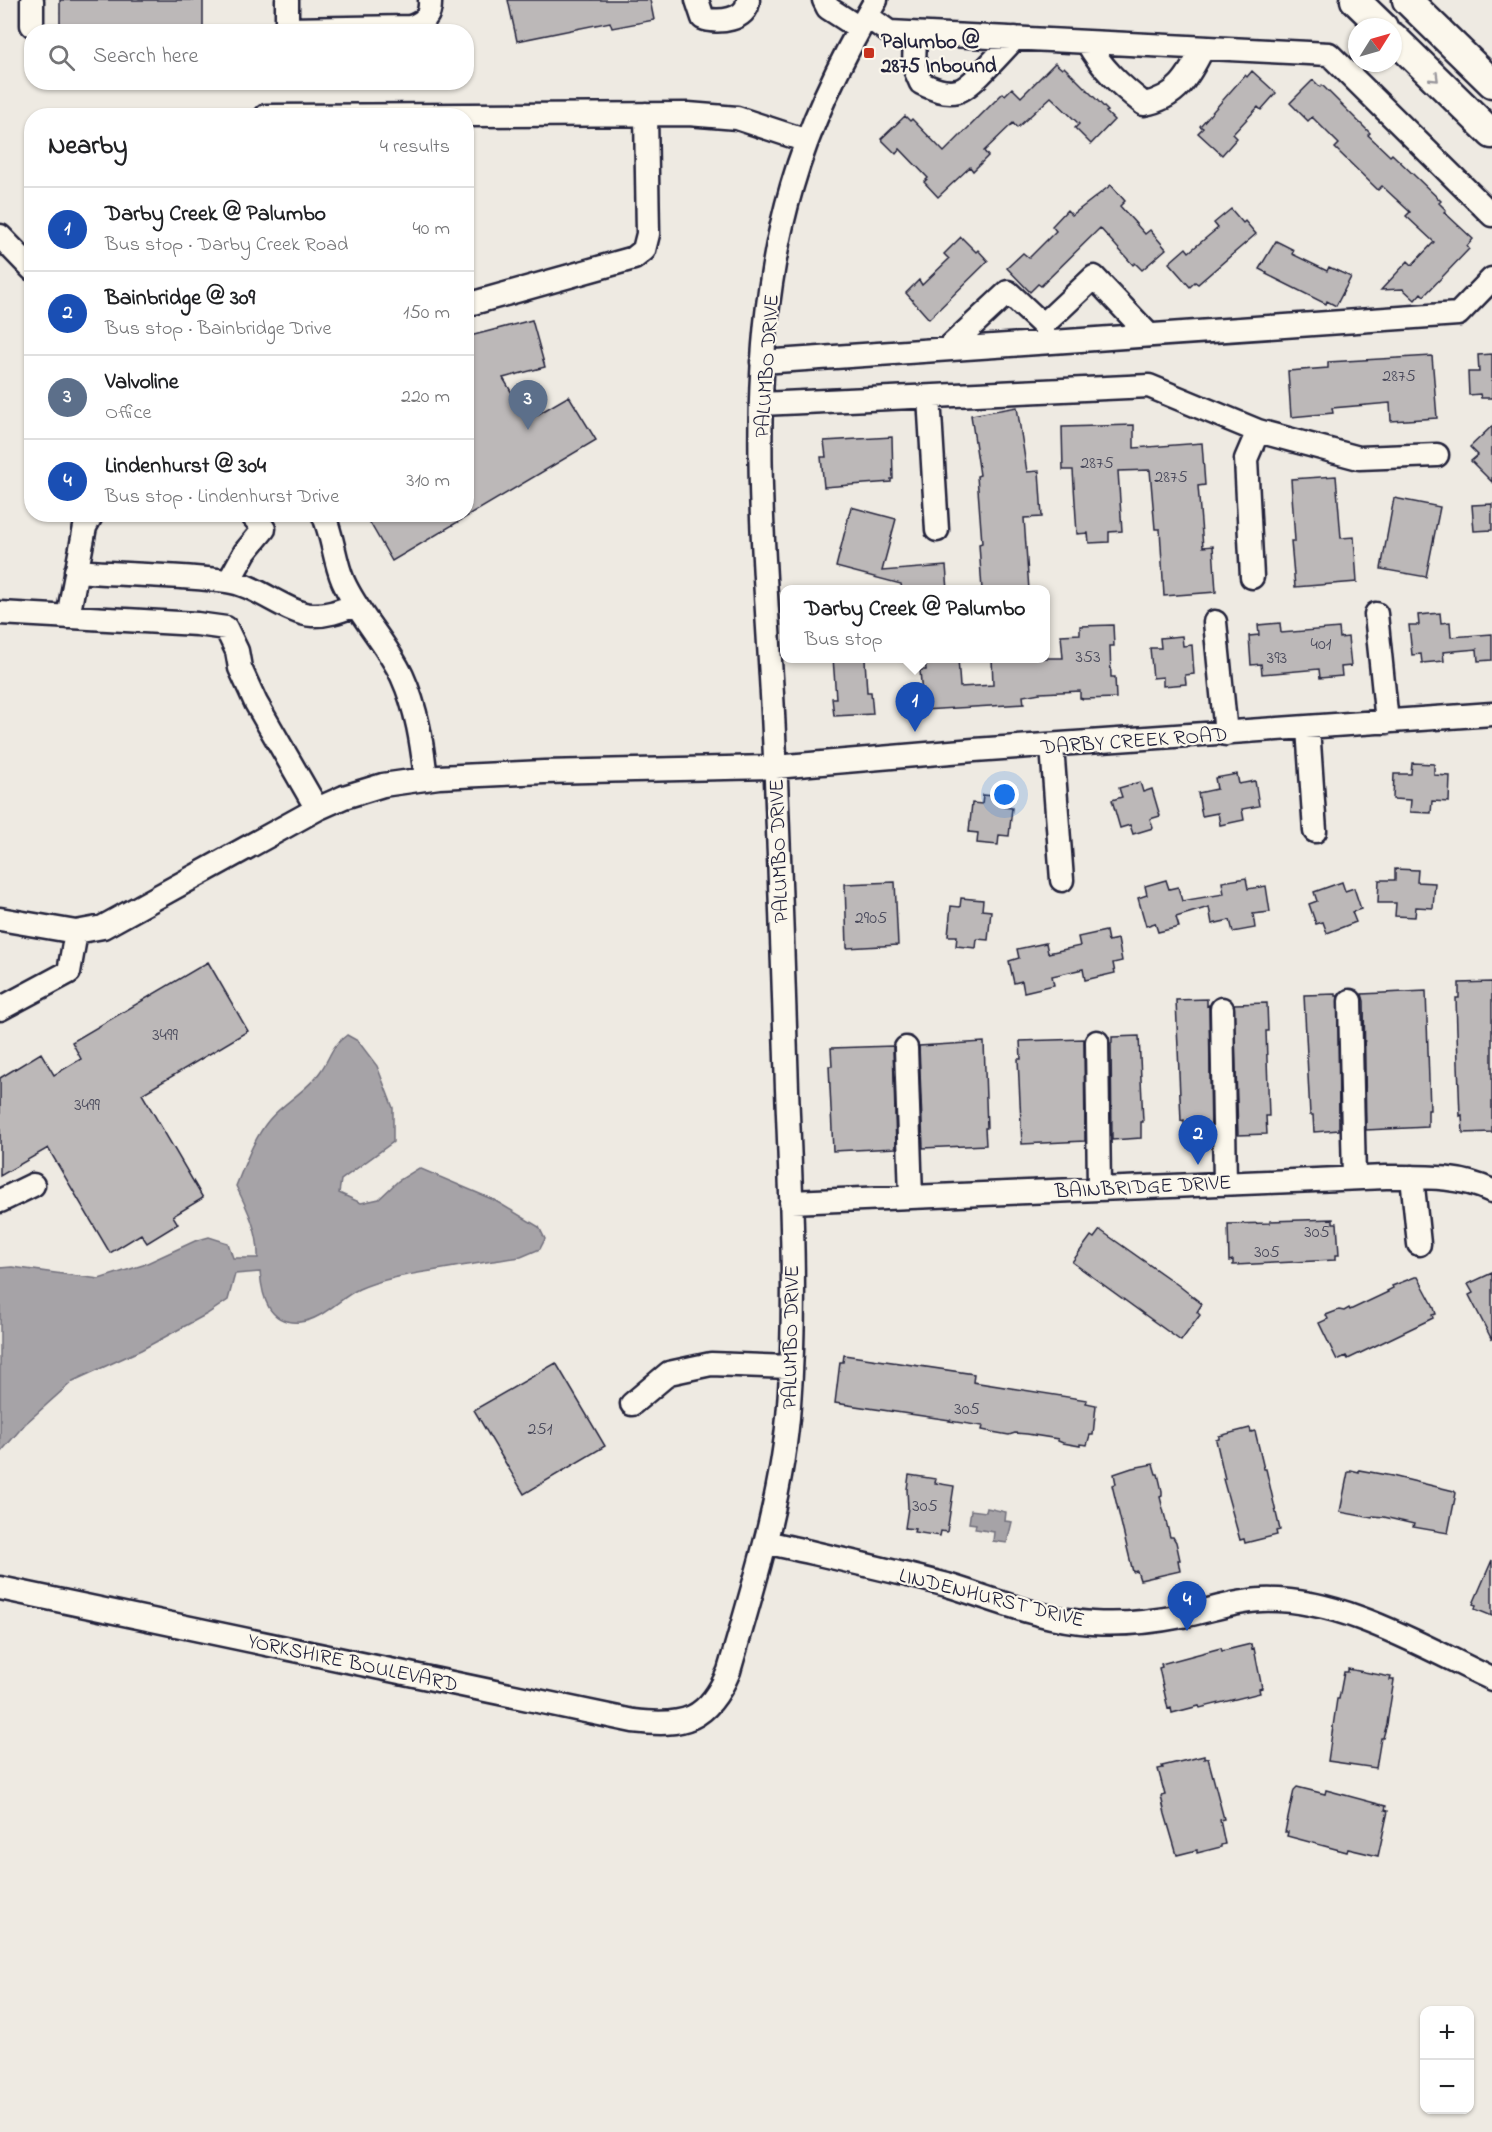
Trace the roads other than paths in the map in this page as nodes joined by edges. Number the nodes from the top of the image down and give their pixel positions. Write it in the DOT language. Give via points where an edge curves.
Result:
graph roads {
  1 [pos="32,0"];
  2 [pos="287,0"];
  3 [pos="430,0"];
  4 [pos="697,0"];
  5 [pos="748,0"];
  6 [pos="824,0"];
  7 [pos="1355,0"];
  8 [pos="1407,0"];
  9 [pos="867,15"];
  10 [pos="1374,18"];
  11 [pos="32,24"];
  12 [pos="287,24"];
  13 [pos="419,24"];
  14 [pos="915,34"];
  15 [pos="1015,38"];
  16 [pos="1087,42"];
  17 [pos="1402,46"];
  18 [pos="1203,48"];
  19 [pos="1492,83"];
  20 [pos="646,114"];
  21 [pos="474,115"];
  22 [pos="1492,134"];
  23 [pos="807,141"];
  24 [pos="1492,215"];
  25 [pos="0,236"];
  26 [pos="24,261"];
  27 [pos="1492,279"];
  28 [pos="474,302"];
  29 [pos="1042,334"];
  30 [pos="1149,335"];
  31 [pos="947,349"];
  32 [pos="762,362"];
  33 [pos="929,397"];
  34 [pos="761,404"];
  35 [pos="1258,431"];
  36 [pos="1437,455"];
  37 [pos="88,522"];
  38 [pos="258,522"];
  39 [pos="331,522"];
  40 [pos="937,530"];
  41 [pos="76,571"];
  42 [pos="1252,577"];
  43 [pos="229,581"];
  44 [pos="356,605"];
  45 [pos="0,613"];
  46 [pos="1376,614"];
  47 [pos="68,616"];
  48 [pos="1215,622"];
  49 [pos="1492,714"];
  50 [pos="1387,722"];
  51 [pos="1308,728"];
  52 [pos="1226,734"];
  53 [pos="1052,746"];
  54 [pos="775,767"];
  55 [pos="426,779"];
  56 [pos="317,809"];
  57 [pos="1315,831"];
  58 [pos="1062,880"];
  59 [pos="0,919"];
  60 [pos="76,932"];
  61 [pos="1350,1001"];
  62 [pos="0,1009"];
  63 [pos="1222,1009"];
  64 [pos="1097,1042"];
  65 [pos="906,1048"];
  66 [pos="1412,1177"];
  67 [pos="1354,1178"];
  68 [pos="1225,1182"];
  69 [pos="33,1185"];
  70 [pos="1100,1188"];
  71 [pos="1492,1191"];
  72 [pos="911,1197"];
  73 [pos="0,1202"];
  74 [pos="791,1202"];
  75 [pos="1419,1244"];
  76 [pos="791,1367"];
  77 [pos="632,1404"];
  78 [pos="766,1542"];
  79 [pos="0,1588"];
  80 [pos="1492,1678"];
  81 [pos="705,1709"];
  1 -- 11 [label="street"];
  2 -- 12 [label="street"];
  3 -- 13 [label="street" via="429,14"];
  4 -- 5 [label="street" via="703,18 710,21 744,13"];
  6 -- 9 [label="street" via="828,8"];
  7 -- 10 [label="main road"];
  8 -- 19 [label="main road"];
  9 -- 14 [label="street" via="889,32"];
  9 -- 23 [label="street, PALUMBO DRIVE" via="822,100"];
  14 -- 15 [label="street"];
  14 -- 15 [label="street" via="914,67 921,83 938,91 961,91"];
  15 -- 16 [label="street"];
  16 -- 18 [label="street"];
  16 -- 18 [label="street" via="1097,61 1144,104 1158,102 1177,89"];
  17 -- 22 [label="main road, one-way"];
  18 -- 24 [label="street" via="1329,54"];
  20 -- 21 [label="street"];
  20 -- 23 [label="street" via="737,118"];
  20 -- 28 [label="street" via="648,234 644,250 634,258"];
  23 -- 32 [label="street, PALUMBO DRIVE" via="780,236"];
  25 -- 26 [label="street"];
  27 -- 30 [label="street" via="1458,314"];
  29 -- 30 [label="street"];
  29 -- 30 [label="street" via="1094,277"];
  29 -- 31 [label="street"];
  29 -- 31 [label="street" via="1008,292"];
  31 -- 32 [label="street"];
  32 -- 34 [label="street, PALUMBO DRIVE"];
  33 -- 34 [label="street"];
  33 -- 35 [label="street" via="1149,386"];
  33 -- 40 [label="street"];
  34 -- 54 [label="street, PALUMBO DRIVE"];
  35 -- 36 [label="street" via="1359,458"];
  35 -- 42 [label="street" via="1246,459"];
  37 -- 41 [label="street"];
  38 -- 43 [label="street" via="264,530 245,552"];
  39 -- 44 [label="street" via="343,581"];
  41 -- 43 [label="street"];
  41 -- 47 [label="street"];
  43 -- 44 [label="street" via="310,615"];
  44 -- 55 [label="street" via="401,674 420,727"];
  45 -- 47 [label="street"];
  46 -- 50 [label="street"];
  47 -- 56 [label="street" via="226,628 256,703"];
  48 -- 52 [label="street"];
  49 -- 50 [label="street, DARBY CREEK ROAD"];
  50 -- 51 [label="street, DARBY CREEK ROAD"];
  51 -- 52 [label="street, DARBY CREEK ROAD"];
  51 -- 57 [label="street"];
  52 -- 53 [label="street, DARBY CREEK ROAD"];
  53 -- 54 [label="street, DARBY CREEK ROAD"];
  53 -- 58 [label="street"];
  54 -- 55 [label="street, DARBY CREEK ROAD"];
  54 -- 74 [label="street, PALUMBO DRIVE"];
  55 -- 56 [label="street, DARBY CREEK ROAD" via="383,785"];
  56 -- 60 [label="street, DARBY CREEK ROAD" via="103,927"];
  59 -- 60 [label="street"];
  60 -- 62 [label="street" via="69,972"];
  61 -- 67 [label="street"];
  63 -- 68 [label="street"];
  64 -- 70 [label="street"];
  65 -- 72 [label="street"];
  66 -- 67 [label="street, BAINBRIDGE DRIVE"];
  66 -- 71 [label="street, BAINBRIDGE DRIVE" via="1437,1177"];
  66 -- 75 [label="street"];
  67 -- 68 [label="street, BAINBRIDGE DRIVE"];
  68 -- 70 [label="street, BAINBRIDGE DRIVE"];
  69 -- 73 [label="street"];
  70 -- 72 [label="street, BAINBRIDGE DRIVE"];
  72 -- 74 [label="street, BAINBRIDGE DRIVE"];
  74 -- 76 [label="street, PALUMBO DRIVE"];
  76 -- 77 [label="street" via="711,1364 669,1373"];
  76 -- 78 [label="street, PALUMBO DRIVE" via="783,1455"];
  78 -- 80 [label="street, LINDENHURST DRIVE" via="948,1586 1020,1609 1090,1623 1136,1623 1263,1600 1311,1605 1363,1620"];
  78 -- 81 [label="street, PALUMBO DRIVE" via="729,1671 721,1690"];
  79 -- 81 [label="street, YORKSHIRE BOULEVARD" via="633,1721 660,1724 686,1720"];
}
